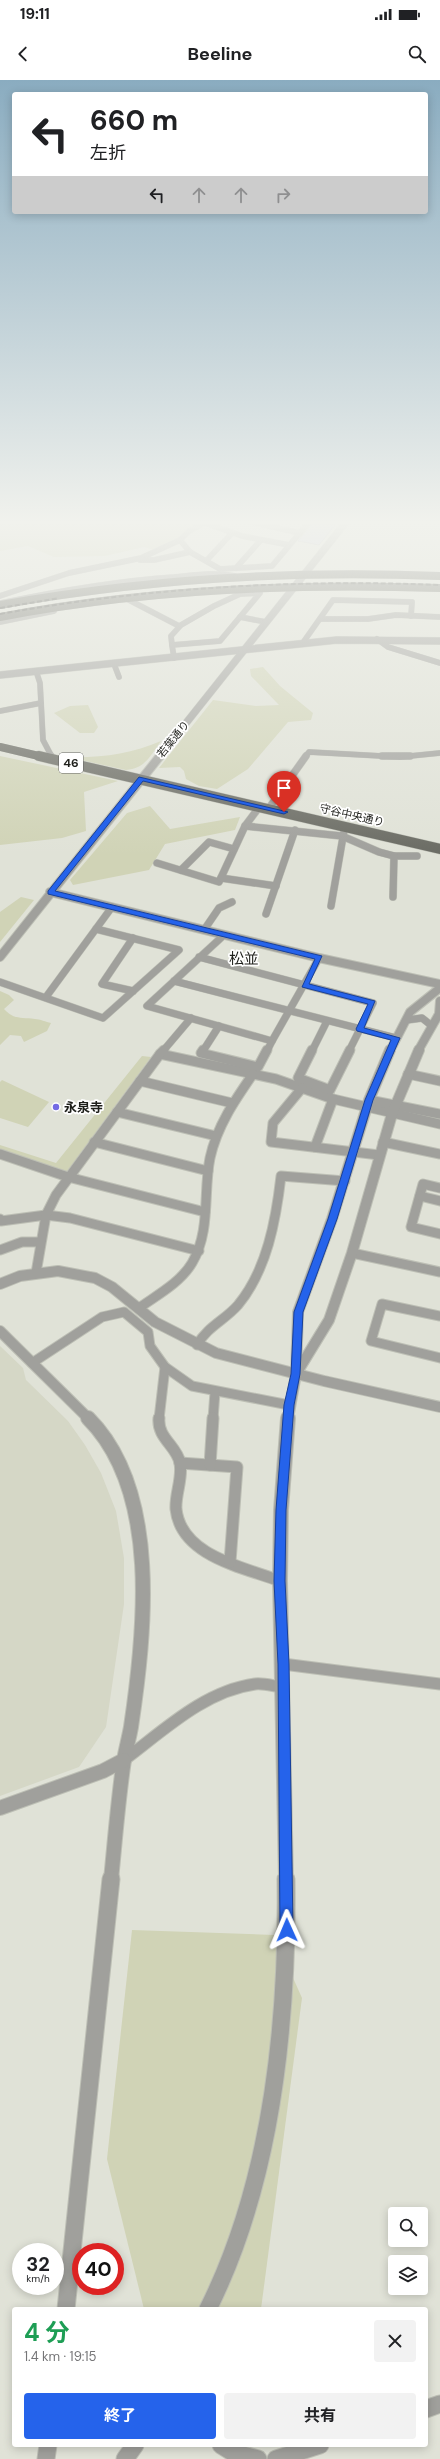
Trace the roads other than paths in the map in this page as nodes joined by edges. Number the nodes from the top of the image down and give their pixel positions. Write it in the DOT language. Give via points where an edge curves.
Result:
graph roads {
  1 [pos="174,633"];
  2 [pos="227,633"];
  3 [pos="257,633"];
  4 [pos="310,633"];
  5 [pos="377,639"];
  6 [pos="440,641"];
  7 [pos="302,644"];
  8 [pos="172,645"];
  9 [pos="244,650"];
  10 [pos="174,658"];
  11 [pos="440,663"];
  12 [pos="114,664"];
  13 [pos="36,671"];
  14 [pos="0,675"];
  15 [pos="119,676"];
  16 [pos="41,703"];
  17 [pos="0,711"];
  18 [pos="0,747"];
  19 [pos="440,753"];
  20 [pos="53,759"];
  21 [pos="141,779"];
  22 [pos="260,806"];
  23 [pos="269,808"];
  24 [pos="245,826"];
  25 [pos="346,826"];
  26 [pos="295,830"];
  27 [pos="342,836"];
  28 [pos="234,849"];
  29 [pos="440,849"];
  30 [pos="394,856"];
  31 [pos="417,856"];
  32 [pos="157,863"];
  33 [pos="181,870"];
  34 [pos="220,878"];
  35 [pos="276,886"];
  36 [pos="50,892"];
  37 [pos="393,897"];
  38 [pos="232,902"];
  39 [pos="331,906"];
  40 [pos="112,907"];
  41 [pos="266,914"];
  42 [pos="96,929"];
  43 [pos="204,930"];
  44 [pos="224,935"];
  45 [pos="133,938"];
  46 [pos="0,957"];
  47 [pos="198,957"];
  48 [pos="319,958"];
  49 [pos="174,981"];
  50 [pos="0,982"];
  51 [pos="440,984"];
  52 [pos="304,985"];
  53 [pos="440,988"];
  54 [pos="133,991"];
  55 [pos="46,997"];
  56 [pos="440,1002"];
  57 [pos="290,1011"];
  58 [pos="191,1018"];
  59 [pos="407,1020"];
  60 [pos="327,1021"];
  61 [pos="219,1026"];
  62 [pos="432,1026"];
  63 [pos="360,1029"];
  64 [pos="396,1038"];
  65 [pos="272,1041"];
  66 [pos="160,1054"];
  67 [pos="253,1074"];
  68 [pos="408,1074"];
  69 [pos="140,1081"];
  70 [pos="440,1081"];
  71 [pos="302,1088"];
  72 [pos="333,1100"];
  73 [pos="232,1103"];
  74 [pos="368,1104"];
  75 [pos="394,1109"];
  76 [pos="117,1112"];
  77 [pos="440,1114"];
  78 [pos="440,1124"];
  79 [pos="216,1136"];
  80 [pos="94,1142"];
  81 [pos="383,1142"];
  82 [pos="315,1147"];
  83 [pos="353,1152"];
  84 [pos="0,1154"];
  85 [pos="440,1154"];
  86 [pos="379,1155"];
  87 [pos="208,1171"];
  88 [pos="68,1177"];
  89 [pos="345,1181"];
  90 [pos="440,1188"];
  91 [pos="420,1196"];
  92 [pos="440,1201"];
  93 [pos="205,1212"];
  94 [pos="46,1215"];
  95 [pos="0,1219"];
  96 [pos="440,1234"];
  97 [pos="40,1242"];
  98 [pos="0,1250"];
  99 [pos="199,1250"];
  100 [pos="352,1253"];
  101 [pos="36,1272"];
  102 [pos="440,1272"];
  103 [pos="0,1284"];
  104 [pos="139,1308"];
  105 [pos="440,1316"];
  106 [pos="0,1331"];
  107 [pos="197,1345"];
  108 [pos="440,1358"];
  109 [pos="32,1363"];
  110 [pos="166,1367"];
  111 [pos="296,1374"];
  112 [pos="215,1392"];
  113 [pos="289,1405"];
  114 [pos="440,1407"];
  115 [pos="180,1463"];
  116 [pos="210,1465"];
  117 [pos="230,1562"];
  118 [pos="280,1581"];
  119 [pos="283,1664"];
  120 [pos="440,1684"];
  121 [pos="282,1687"];
  122 [pos="124,1760"];
  123 [pos="0,1808"];
  124 [pos="66,2307"];
  125 [pos="209,2307"];
  126 [pos="440,2404"];
  127 [pos="428,2408"];
  128 [pos="48,2447"];
  129 [pos="133,2447"];
  130 [pos="224,2447"];
  131 [pos="314,2447"];
  132 [pos="46,2459"];
  133 [pos="125,2459"];
  134 [pos="258,2459"];
  135 [pos="276,2459"];
  1 -- 8 [label="street" via="171,636"];
  2 -- 8 [label="street" via="220,641"];
  3 -- 9 [label="street, 若葉通り"];
  4 -- 7 [label="street"];
  5 -- 6 [label="street"];
  5 -- 7 [label="street"];
  5 -- 11 [label="street" via="384,645"];
  7 -- 9 [label="street"];
  8 -- 10 [label="street"];
  9 -- 10 [label="street"];
  9 -- 21 [label="street, 若葉通り"];
  10 -- 12 [label="street"];
  12 -- 13 [label="street"];
  12 -- 15 [label="street"];
  13 -- 14 [label="street"];
  13 -- 16 [label="street" via="40,683"];
  16 -- 17 [label="street"];
  16 -- 20 [label="street" via="43,740"];
  18 -- 20 [label="main road, 46"];
  19 -- 23 [label="street" via="400,757 309,752"];
  20 -- 21 [label="main road, 46"];
  21 -- 22 [label="main road, 守谷中央通り / 46"];
  21 -- 36 [label="street, 若葉通り"];
  22 -- 23 [label="main road, 守谷中央通り / 46"];
  22 -- 24 [label="street"];
  23 -- 25 [label="main road, 守谷中央通り / 46"];
  24 -- 26 [label="street"];
  24 -- 28 [label="street"];
  25 -- 27 [label="street"];
  25 -- 29 [label="main road, 守谷中央通り / 46"];
  26 -- 27 [label="street"];
  26 -- 35 [label="street"];
  27 -- 30 [label="street"];
  27 -- 39 [label="street"];
  28 -- 33 [label="street" via="209,842"];
  28 -- 34 [label="street"];
  30 -- 31 [label="street"];
  30 -- 37 [label="street"];
  32 -- 33 [label="street"];
  33 -- 34 [label="street" via="219,882"];
  34 -- 35 [label="street"];
  35 -- 41 [label="street"];
  36 -- 40 [label="street"];
  36 -- 46 [label="street, 若葉通り"];
  38 -- 43 [label="street" via="219,908"];
  40 -- 42 [label="street"];
  40 -- 43 [label="street"];
  42 -- 45 [label="street"];
  42 -- 55 [label="street"];
  43 -- 44 [label="street"];
  44 -- 47 [label="street"];
  44 -- 48 [label="street"];
  45 -- 54 [label="street" via="102,984"];
  45 -- 54 [label="street" via="179,950"];
  47 -- 49 [label="street"];
  47 -- 52 [label="street"];
  48 -- 51 [label="street"];
  48 -- 52 [label="street"];
  49 -- 57 [label="street"];
  49 -- 58 [label="street" via="147,1006"];
  50 -- 55 [label="street"];
  52 -- 57 [label="street"];
  52 -- 63 [label="street" via="373,1003"];
  53 -- 59 [label="street" via="418,1004 410,1012"];
  54 -- 55 [label="street" via="103,1018"];
  56 -- 62 [label="street" via="439,1014"];
  57 -- 60 [label="street"];
  57 -- 65 [label="street"];
  58 -- 61 [label="street"];
  58 -- 66 [label="street"];
  59 -- 62 [label="street" via="422,1018"];
  59 -- 64 [label="street"];
  60 -- 63 [label="street"];
  60 -- 63 [label="street" via="298,1078 330,1090"];
  61 -- 65 [label="street"];
  61 -- 65 [label="street" via="201,1053 258,1067"];
  62 -- 68 [label="street"];
  63 -- 64 [label="street"];
  64 -- 74 [label="street"];
  66 -- 67 [label="street"];
  66 -- 69 [label="street"];
  67 -- 71 [label="street"];
  67 -- 73 [label="street"];
  68 -- 70 [label="street"];
  68 -- 75 [label="street"];
  69 -- 73 [label="street"];
  69 -- 76 [label="street"];
  71 -- 72 [label="street"];
  71 -- 82 [label="street" via="273,1124 271,1142"];
  72 -- 74 [label="street"];
  72 -- 82 [label="street"];
  73 -- 79 [label="street"];
  74 -- 75 [label="street"];
  74 -- 83 [label="street"];
  75 -- 77 [label="street"];
  75 -- 78 [label="street"];
  75 -- 81 [label="street"];
  76 -- 79 [label="street"];
  76 -- 80 [label="street"];
  79 -- 87 [label="street"];
  80 -- 87 [label="street"];
  80 -- 88 [label="street"];
  81 -- 85 [label="street"];
  81 -- 86 [label="street"];
  82 -- 83 [label="street"];
  83 -- 86 [label="street"];
  83 -- 89 [label="street"];
  84 -- 88 [label="street"];
  86 -- 100 [label="street"];
  87 -- 93 [label="street"];
  88 -- 93 [label="street"];
  88 -- 94 [label="street"];
  89 -- 107 [label="street" via="281,1176 276,1219 252,1285 237,1306 204,1333"];
  89 -- 111 [label="street" via="298,1312"];
  90 -- 91 [label="street" via="423,1184"];
  91 -- 92 [label="street"];
  91 -- 96 [label="street" via="411,1227"];
  93 -- 99 [label="street"];
  94 -- 95 [label="street" via="1,1221"];
  94 -- 97 [label="street"];
  94 -- 99 [label="street" via="70,1218"];
  97 -- 98 [label="street" via="22,1242"];
  97 -- 101 [label="street"];
  99 -- 104 [label="street" via="191,1265 179,1277"];
  100 -- 102 [label="street"];
  100 -- 111 [label="street" via="329,1320"];
  101 -- 103 [label="street"];
  101 -- 104 [label="street" via="76,1273 95,1278 112,1287"];
  104 -- 107 [label="street" via="155,1322"];
  105 -- 108 [label="street" via="382,1304 371,1341"];
  106 -- 109 [label="street"];
  107 -- 111 [label="street" via="238,1360"];
  109 -- 110 [label="street" via="102,1317 124,1312 148,1332 150,1346"];
  109 -- 122 [label="street" via="102,1432 122,1470 138,1520 143,1564 142,1608 131,1728"];
  110 -- 112 [label="street" via="192,1386"];
  110 -- 115 [label="street" via="158,1427"];
  111 -- 113 [label="street"];
  111 -- 114 [label="street"];
  112 -- 113 [label="street"];
  112 -- 116 [label="street"];
  113 -- 118 [label="street" via="281,1510"];
  115 -- 116 [label="street"];
  115 -- 117 [label="street" via="176,1508 180,1528 203,1551"];
  116 -- 117 [label="street" via="237,1467"];
  117 -- 118 [label="street"];
  118 -- 119 [label="street"];
  119 -- 120 [label="street"];
  119 -- 121 [label="street"];
  121 -- 122 [label="street" via="256,1684 222,1693 200,1705"];
  121 -- 125 [label="street" via="287,1930 279,2050 257,2170 233,2251"];
  122 -- 123 [label="street" via="103,1771"];
  122 -- 124 [label="street"];
  126 -- 127 [label="street"];
  128 -- 132 [label="street"];
  129 -- 133 [label="street"];
  130 -- 134 [label="street" via="232,2452"];
  131 -- 135 [label="street"];
}
